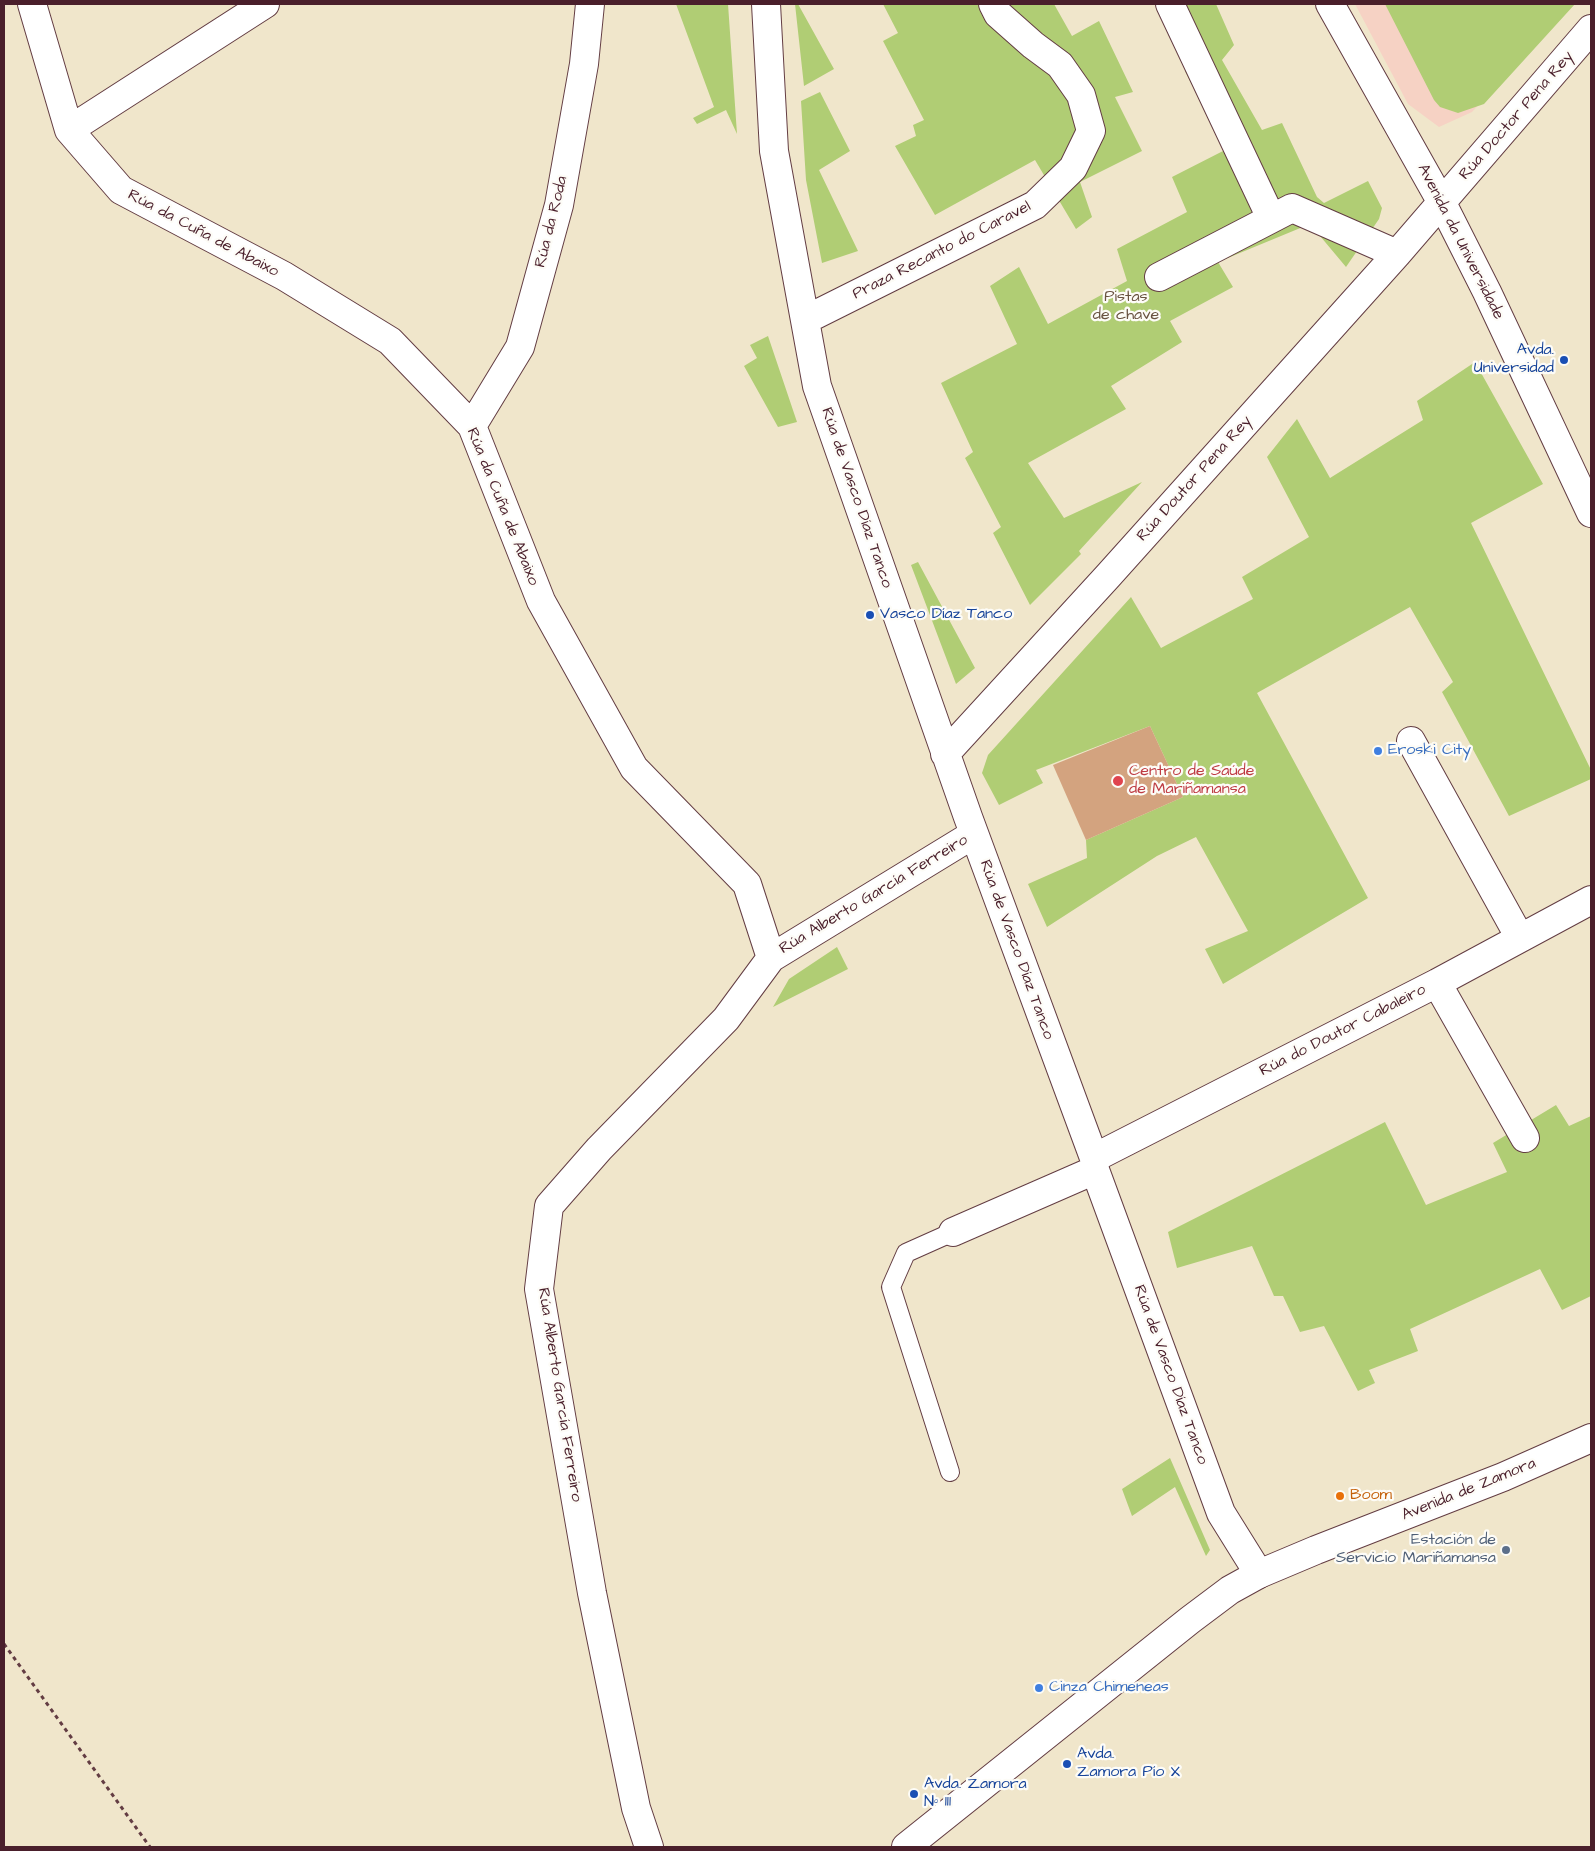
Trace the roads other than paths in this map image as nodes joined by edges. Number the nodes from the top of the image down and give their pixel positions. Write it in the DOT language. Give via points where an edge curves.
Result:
graph roads {
  1 [pos="32,4"];
  2 [pos="265,4"];
  3 [pos="590,4"];
  4 [pos="766,4"];
  5 [pos="993,4"];
  6 [pos="1170,4"];
  7 [pos="1330,4"];
  8 [pos="1591,30"];
  9 [pos="69,130"];
  10 [pos="1442,203"];
  11 [pos="1271,218"];
  12 [pos="1397,254"];
  13 [pos="1159,277"];
  14 [pos="805,320"];
  15 [pos="472,426"];
  16 [pos="1591,513"];
  17 [pos="1411,741"];
  18 [pos="945,754"];
  19 [pos="974,834"];
  20 [pos="1591,900"];
  21 [pos="1520,938"];
  22 [pos="770,958"];
  23 [pos="1437,983"];
  24 [pos="1525,1138"];
  25 [pos="1094,1164"];
  26 [pos="953,1232"];
  27 [pos="1591,1438"];
  28 [pos="950,1472"];
  29 [pos="1259,1574"];
  30 [pos="649,1847"];
  31 [pos="906,1847"];
  1 -- 9 [label="street, Rúa da Cuña de Abaixo"];
  2 -- 9 [label="street"];
  3 -- 15 [label="street, Rúa da Roda" via="584,64 559,205 520,347"];
  4 -- 14 [label="street, Rúa de Vasco Díaz Tanco" via="774,151"];
  5 -- 14 [label="street, Praza Recanto do Caravel" via="998,14 1060,65 1081,95 1091,131 1073,168 1035,205"];
  6 -- 11 [label="street"];
  7 -- 10 [label="street, Avenida da Universidade"];
  8 -- 10 [label="street, Rúa Doctor Pena Rey"];
  9 -- 15 [label="street, Rúa da Cuña de Abaixo" via="121,190 284,276 390,342"];
  10 -- 12 [label="street, Rúa Doutor Pena Rey"];
  10 -- 16 [label="street, Avenida da Universidade"];
  11 -- 12 [label="street" via="1292,208"];
  11 -- 13 [label="street"];
  12 -- 18 [label="street, Rúa Doutor Pena Rey"];
  14 -- 18 [label="street, Rúa de Vasco Díaz Tanco" via="817,386"];
  15 -- 22 [label="street, Rúa da Cuña de Abaixo" via="541,601 634,768 747,884"];
  17 -- 21 [label="street"];
  18 -- 19 [label="street, Rúa de Vasco Díaz Tanco"];
  19 -- 22 [label="street, Rúa Alberto García Ferreiro"];
  19 -- 25 [label="street, Rúa de Vasco Díaz Tanco"];
  20 -- 21 [label="street, Rúa do Doutor Cabaleiro"];
  21 -- 23 [label="street, Rúa do Doutor Cabaleiro"];
  22 -- 30 [label="street, Rúa Alberto García Ferreiro" via="726,1019 599,1149 549,1206 539,1289 592,1594 636,1808"];
  23 -- 24 [label="street"];
  23 -- 25 [label="street, Rúa do Doutor Cabaleiro"];
  25 -- 26 [label="street"];
  25 -- 29 [label="street, Rúa de Vasco Díaz Tanco" via="1221,1514"];
  26 -- 28 [label="lane" via="906,1253 891,1287"];
  27 -- 29 [label="street, Avenida de Zamora" via="1503,1477"];
  29 -- 31 [label="street, Avenida de Zamora" via="1230,1590 1190,1620"];
}
